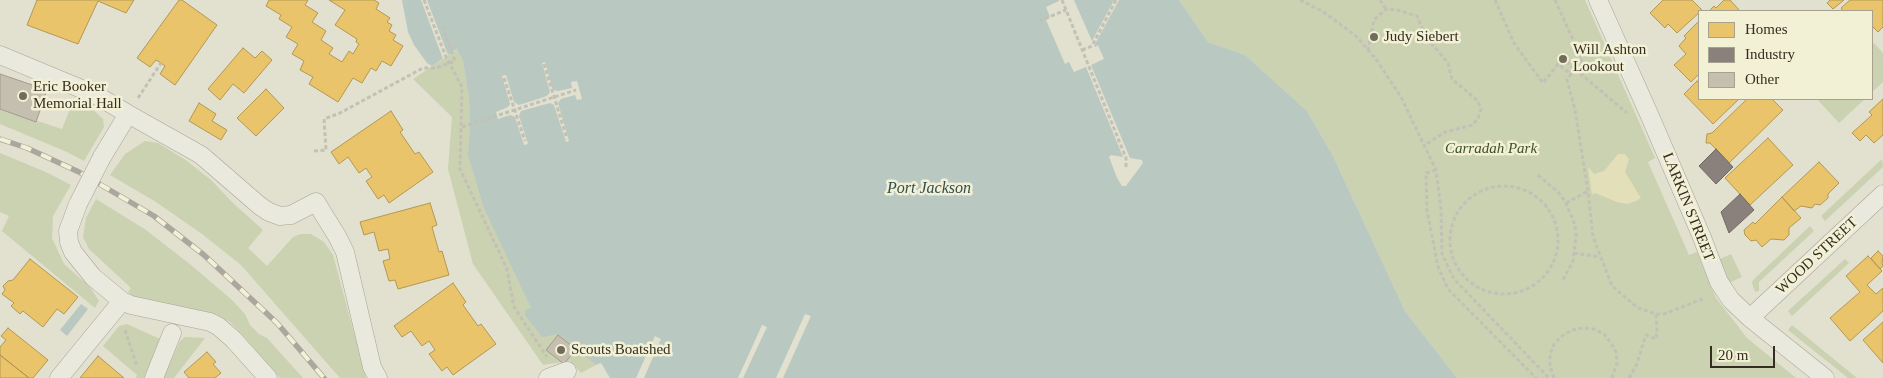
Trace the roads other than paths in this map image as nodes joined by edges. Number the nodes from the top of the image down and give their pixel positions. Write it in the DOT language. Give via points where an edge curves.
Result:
graph roads {
  1 [pos="1598,0"];
  2 [pos="0,55"];
  3 [pos="128,114"];
  4 [pos="1883,194"];
  5 [pos="122,301"];
  6 [pos="1750,318"];
  7 [pos="172,333"];
  8 [pos="146,376"];
  9 [pos="59,378"];
  10 [pos="268,378"];
  11 [pos="378,378"];
  12 [pos="1825,378"];
  1 -- 6 [label="street, LARKIN STREET" via="1650,114 1719,282 1730,300"];
  2 -- 3 [label="street" via="96,95"];
  3 -- 5 [label="street, bridge" via="102,157 68,231 72,252 93,277"];
  3 -- 11 [label="street" via="201,155 269,212 291,215 316,202 345,252 372,367"];
  4 -- 6 [label="street, WOOD STREET"];
  5 -- 9 [label="street"];
  5 -- 10 [label="street" via="142,309 218,326 234,339"];
  6 -- 12 [label="street, LARKIN STREET"];
  7 -- 8 [label="street"];
}
